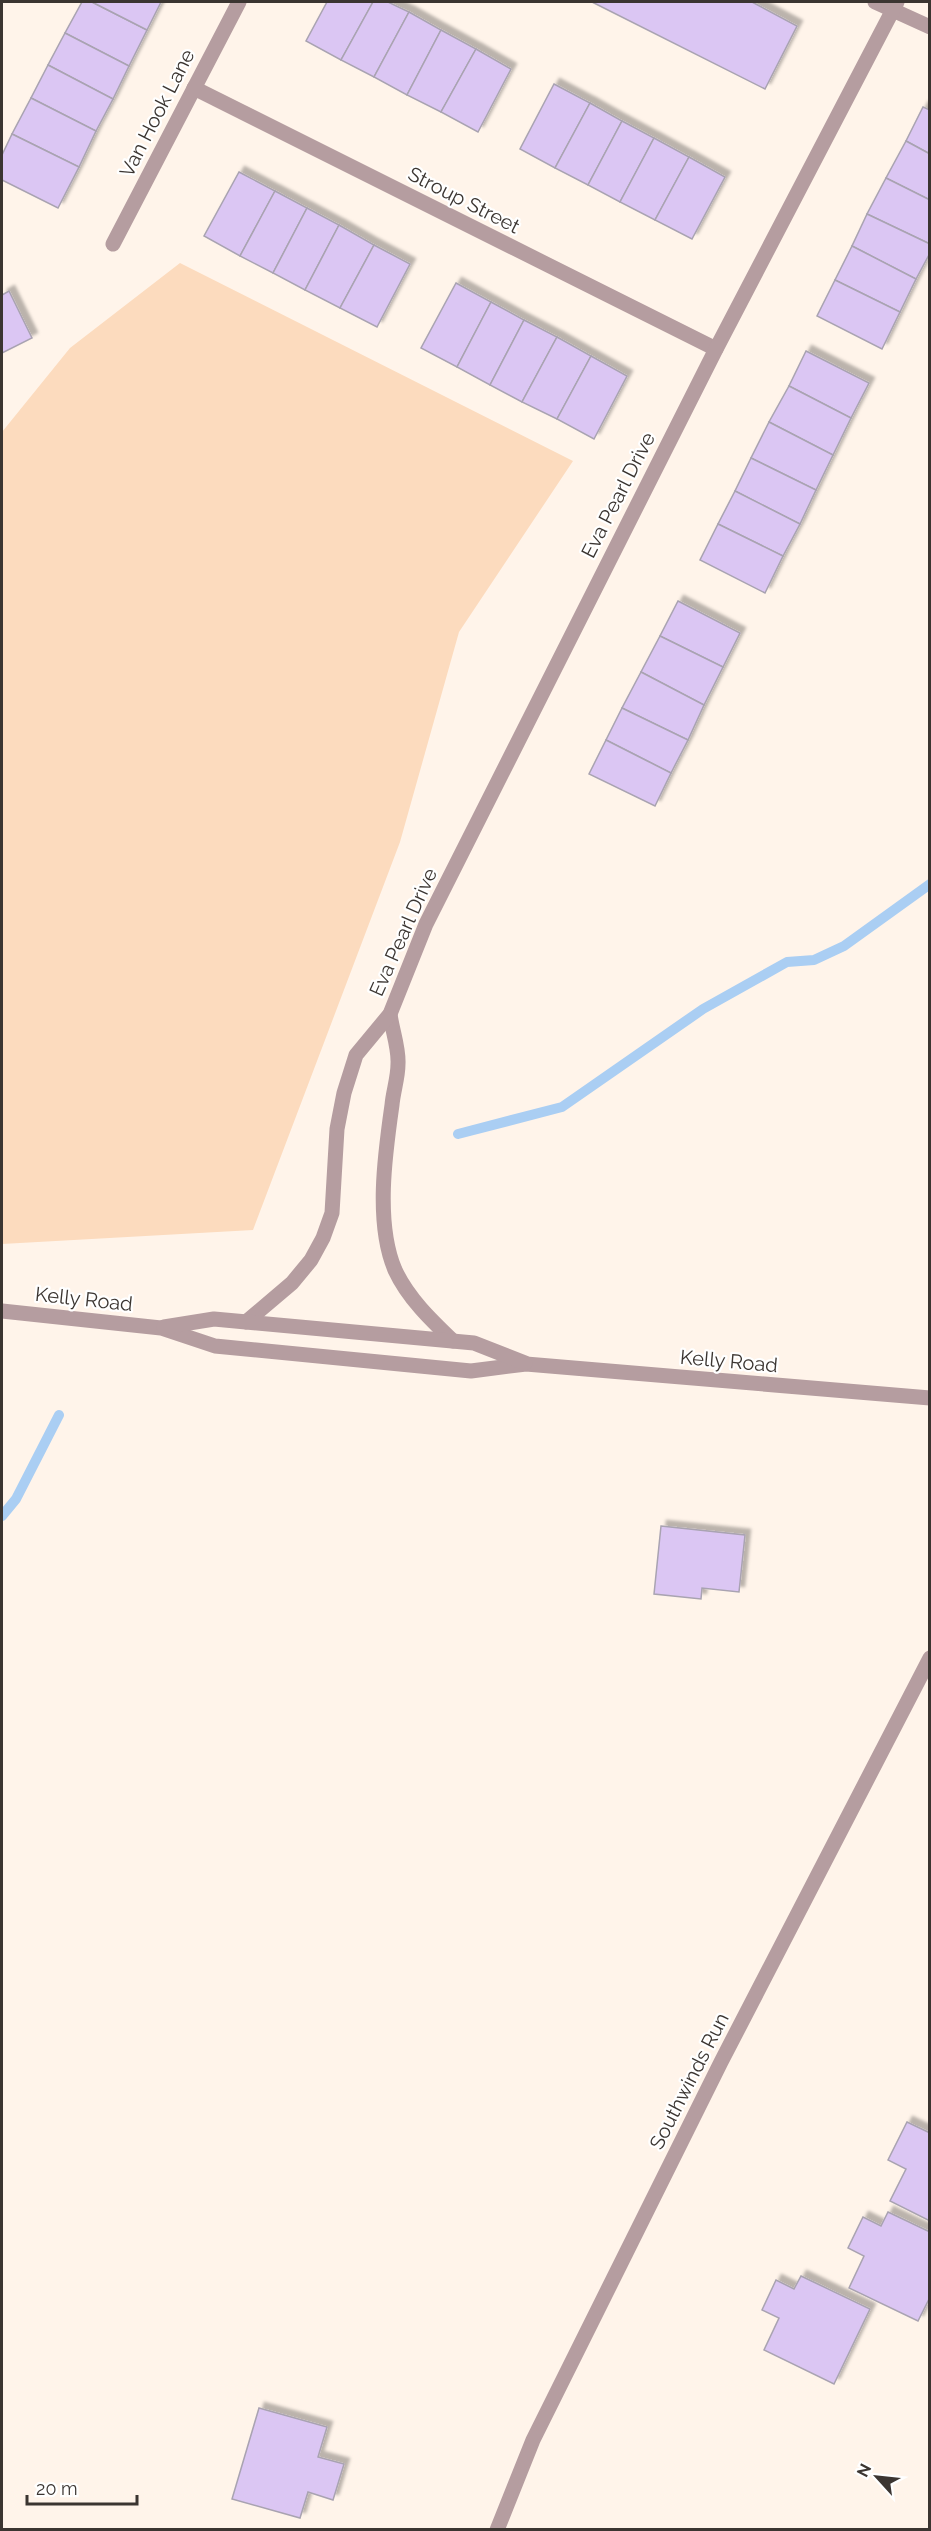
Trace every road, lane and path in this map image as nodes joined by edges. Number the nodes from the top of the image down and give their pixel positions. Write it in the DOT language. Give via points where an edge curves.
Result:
graph roads {
  1 [pos="238,2"];
  2 [pos="874,2"];
  3 [pos="895,6"];
  4 [pos="930,27"];
  5 [pos="194,88"];
  6 [pos="113,244"];
  7 [pos="716,349"];
  8 [pos="390,1014"];
  9 [pos="2,1311"];
  10 [pos="246,1322"];
  11 [pos="161,1328"];
  12 [pos="453,1341"];
  13 [pos="526,1364"];
  14 [pos="930,1398"];
  15 [pos="930,1658"];
  16 [pos="497,2529"];
  1 -- 5 [label="street, Van Hook Lane"];
  2 -- 3 [label="street"];
  3 -- 4 [label="street"];
  3 -- 7 [label="street, Eva Pearl Drive"];
  5 -- 6 [label="street, Van Hook Lane"];
  5 -- 7 [label="street, Stroup Street"];
  7 -- 8 [label="street, Eva Pearl Drive" via="426,924"];
  8 -- 10 [label="street, Eva Pearl Drive" via="356,1055 344,1093 337,1129 332,1213 323,1238 292,1283"];
  8 -- 12 [label="street, Eva Pearl Drive" via="398,1063 387,1144 383,1209 386,1237 395,1269 409,1293"];
  9 -- 11 [label="street, Kelly Road"];
  10 -- 11 [label="street, Kelly Road" via="214,1320"];
  10 -- 12 [label="street, Kelly Road"];
  11 -- 13 [label="street, Kelly Road" via="215,1346 471,1371"];
  12 -- 13 [label="street, Kelly Road" via="474,1343"];
  13 -- 14 [label="street, Kelly Road"];
  15 -- 16 [label="street, Southwinds Run" via="721,2062 533,2440"];
}
